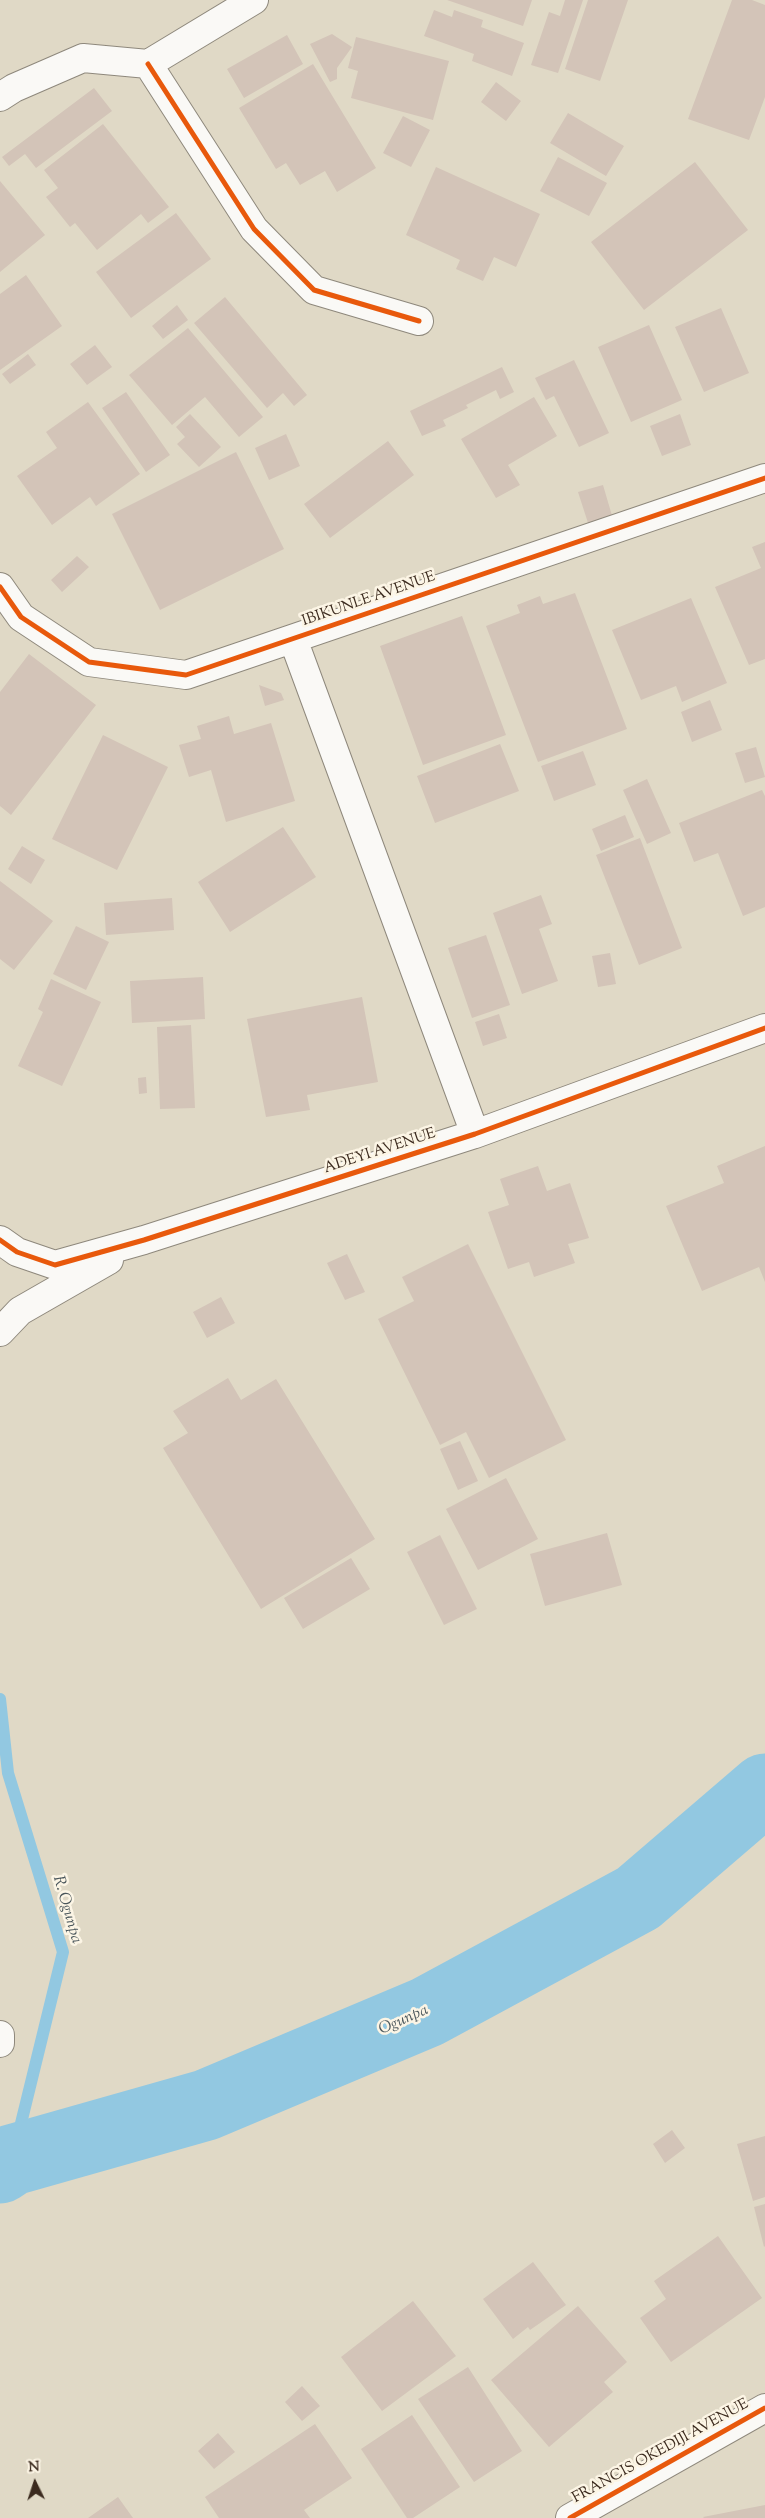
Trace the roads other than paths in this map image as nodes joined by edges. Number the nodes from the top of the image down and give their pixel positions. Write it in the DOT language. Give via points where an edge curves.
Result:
graph roads {
  1 [pos="254,0"];
  2 [pos="148,64"];
  3 [pos="0,97"];
  4 [pos="419,322"];
  5 [pos="765,478"];
  6 [pos="0,587"];
  7 [pos="293,639"];
  8 [pos="765,1028"];
  9 [pos="475,1134"];
  10 [pos="0,1240"];
  11 [pos="144,1240"];
  12 [pos="0,1332"];
  13 [pos="0,2035"];
  14 [pos="0,2044"];
  15 [pos="765,2408"];
  16 [pos="570,2518"];
  1 -- 2 [label="street"];
  2 -- 3 [label="street" via="84,58"];
  2 -- 4 [label="street" via="254,229 314,290"];
  5 -- 7 [label="street, IBIKUNLE AVENUE"];
  6 -- 7 [label="street, IBIKUNLE AVENUE" via="21,617 89,662 186,675"];
  7 -- 9 [label="street"];
  8 -- 9 [label="street, ADEYI AVENUE"];
  9 -- 11 [label="street, ADEYI AVENUE"];
  10 -- 11 [label="street, ADEYI AVENUE" via="17,1252 55,1265"];
  11 -- 12 [label="street" via="20,1311"];
  13 -- 14 [label="street"];
  15 -- 16 [label="street, FRANCIS OKEDIJI AVENUE"];
}
